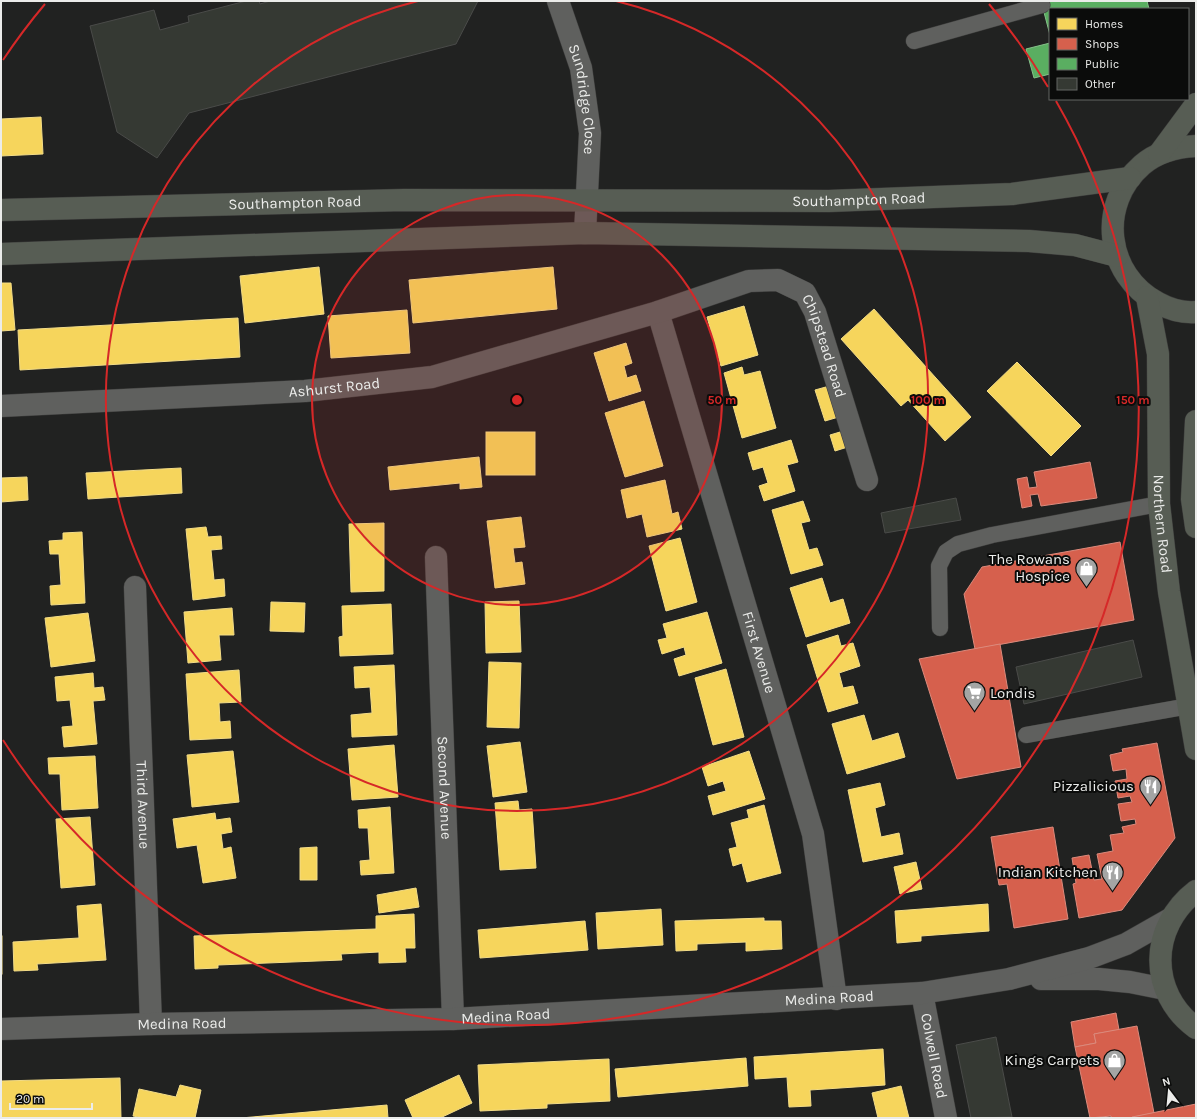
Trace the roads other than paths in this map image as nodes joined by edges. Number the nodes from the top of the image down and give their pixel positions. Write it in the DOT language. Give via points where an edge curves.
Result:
graph roads {
  1 [pos="558,1"];
  2 [pos="1042,5"];
  3 [pos="914,41"];
  4 [pos="1196,104"];
  5 [pos="1196,146"];
  6 [pos="1160,154"];
  7 [pos="1130,178"];
  8 [pos="588,201"];
  9 [pos="1,210"];
  10 [pos="585,233"];
  11 [pos="1,254"];
  12 [pos="1117,256"];
  13 [pos="1147,297"];
  14 [pos="658,312"];
  15 [pos="1196,312"];
  16 [pos="1,406"];
  17 [pos="1196,422"];
  18 [pos="867,480"];
  19 [pos="1159,504"];
  20 [pos="1196,527"];
  21 [pos="436,557"];
  22 [pos="135,587"];
  23 [pos="940,628"];
  24 [pos="1189,706"];
  25 [pos="1026,735"];
  26 [pos="1196,748"];
  27 [pos="1196,891"];
  28 [pos="1170,919"];
  29 [pos="1009,979"];
  30 [pos="1165,989"];
  31 [pos="922,994"];
  32 [pos="836,999"];
  33 [pos="453,1019"];
  34 [pos="151,1024"];
  35 [pos="1196,1028"];
  36 [pos="1,1029"];
  37 [pos="946,1118"];
  1 -- 8 [label="street, Sundridge Close" via="582,75 590,133"];
  2 -- 3 [label="lane"];
  4 -- 6 [label="main road"];
  5 -- 6 [label="main road" via="1180,147"];
  6 -- 7 [label="main road" via="1143,164"];
  7 -- 8 [label="main road, Southampton Road" via="1012,194 829,201"];
  7 -- 12 [label="main road" via="1117,203 1112,229"];
  8 -- 9 [label="main road, Southampton Road" via="404,200"];
  8 -- 10 [label="street"];
  10 -- 11 [label="main road"];
  10 -- 12 [label="main road" via="1029,241 1075,244"];
  12 -- 13 [label="main road" via="1128,279"];
  13 -- 15 [label="main road" via="1167,307"];
  13 -- 19 [label="main road, Northern Road" via="1158,354"];
  14 -- 16 [label="street, Ashurst Road" via="432,377 305,391"];
  14 -- 18 [label="street, Chipstead Road" via="749,281 778,280 805,293 819,325"];
  14 -- 32 [label="street, First Avenue" via="813,834"];
  17 -- 20 [label="main road, Northern Road" via="1192,499"];
  19 -- 23 [label="lane" via="992,535 958,544 946,552 939,566"];
  19 -- 24 [label="main road, Northern Road" via="1169,592"];
  21 -- 33 [label="street, Second Avenue"];
  22 -- 34 [label="street, Third Avenue"];
  24 -- 25 [label="lane"];
  24 -- 26 [label="main road, Northern Road"];
  27 -- 28 [label="main road"];
  28 -- 29 [label="street, Medina Road" via="1126,944 1089,958"];
  28 -- 30 [label="main road" via="1162,942 1160,960"];
  29 -- 30 [label="street, Medina Road" via="1099,979"];
  29 -- 31 [label="street, Medina Road"];
  30 -- 35 [label="main road" via="1177,1011"];
  31 -- 32 [label="street, Medina Road"];
  31 -- 37 [label="street, Colwell Road"];
  32 -- 33 [label="street, Medina Road"];
  33 -- 34 [label="street, Medina Road"];
  34 -- 36 [label="street, Medina Road"];
}
